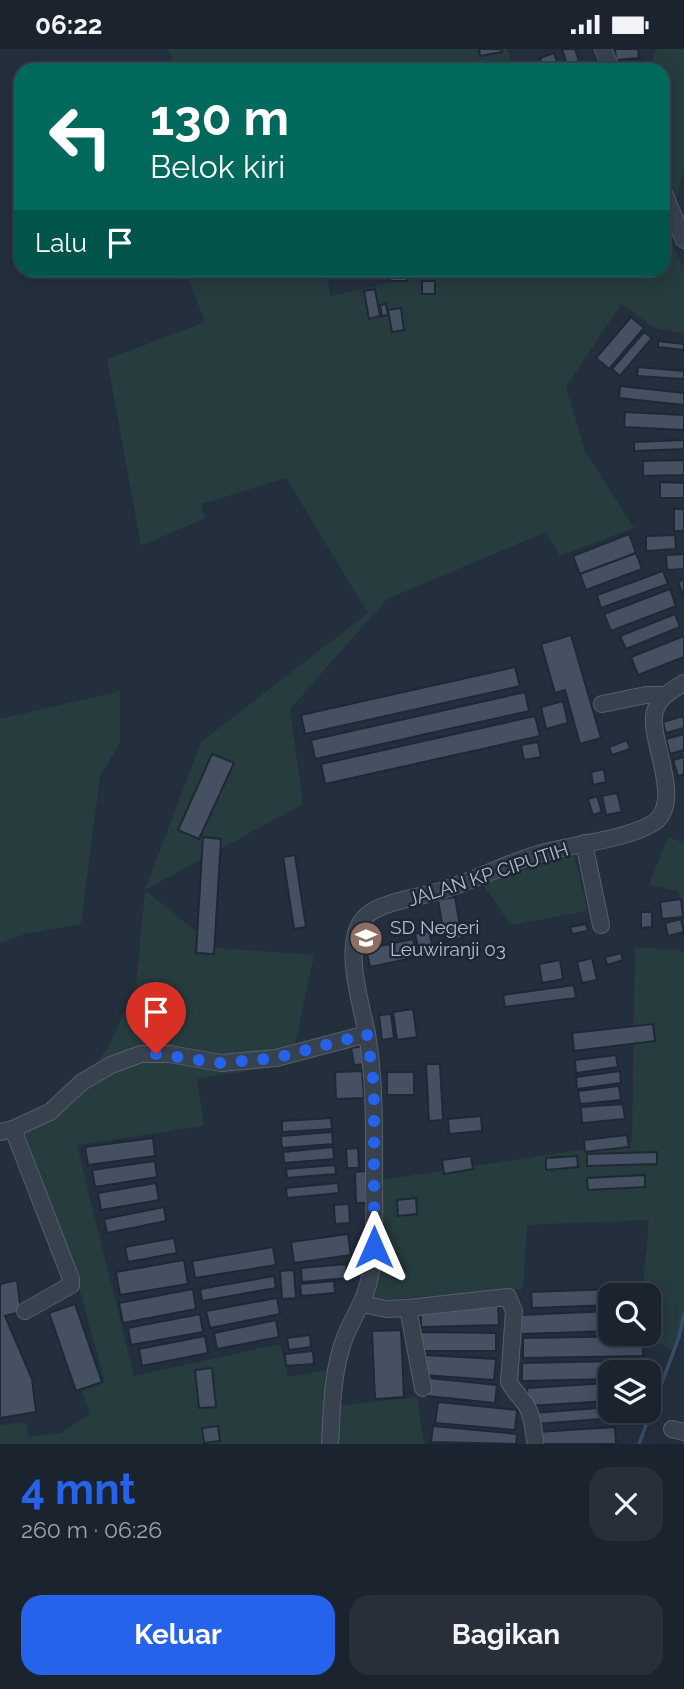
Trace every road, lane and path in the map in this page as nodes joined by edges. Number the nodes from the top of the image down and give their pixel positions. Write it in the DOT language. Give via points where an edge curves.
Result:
graph roads {
  1 [pos="670,207"];
  2 [pos="684,240"];
  3 [pos="684,683"];
  4 [pos="664,695"];
  5 [pos="602,704"];
  6 [pos="676,786"];
  7 [pos="584,843"];
  8 [pos="601,925"];
  9 [pos="367,1034"];
  10 [pos="6,1131"];
  11 [pos="362,1304"];
  12 [pos="408,1308"];
  13 [pos="25,1311"];
  14 [pos="423,1388"];
  15 [pos="535,1440"];
  16 [pos="330,1444"];
  1 -- 2 [label="street"];
  3 -- 4 [label="street"];
  4 -- 5 [label="street"];
  4 -- 6 [label="street, JALAN KP CIPUTIH" via="655,721"];
  6 -- 7 [label="street, JALAN KP CIPUTIH" via="666,811 656,821 634,832"];
  7 -- 8 [label="street"];
  7 -- 9 [label="street, JALAN KP CIPUTIH" via="538,854 366,916 355,933 354,950 356,987"];
  9 -- 10 [label="street" via="276,1058 220,1063 141,1054 111,1065 82,1082 50,1112"];
  9 -- 11 [label="street, JALAN KP CIPUTIH" via="374,1086 374,1247"];
  10 -- 13 [label="street" via="71,1279 71,1285"];
  11 -- 12 [label="street"];
  11 -- 16 [label="street, JALAN KP CIPUTIH" via="344,1341 333,1388"];
  12 -- 14 [label="street"];
  12 -- 15 [label="street" via="508,1297 514,1311 509,1382 525,1402"];
}
